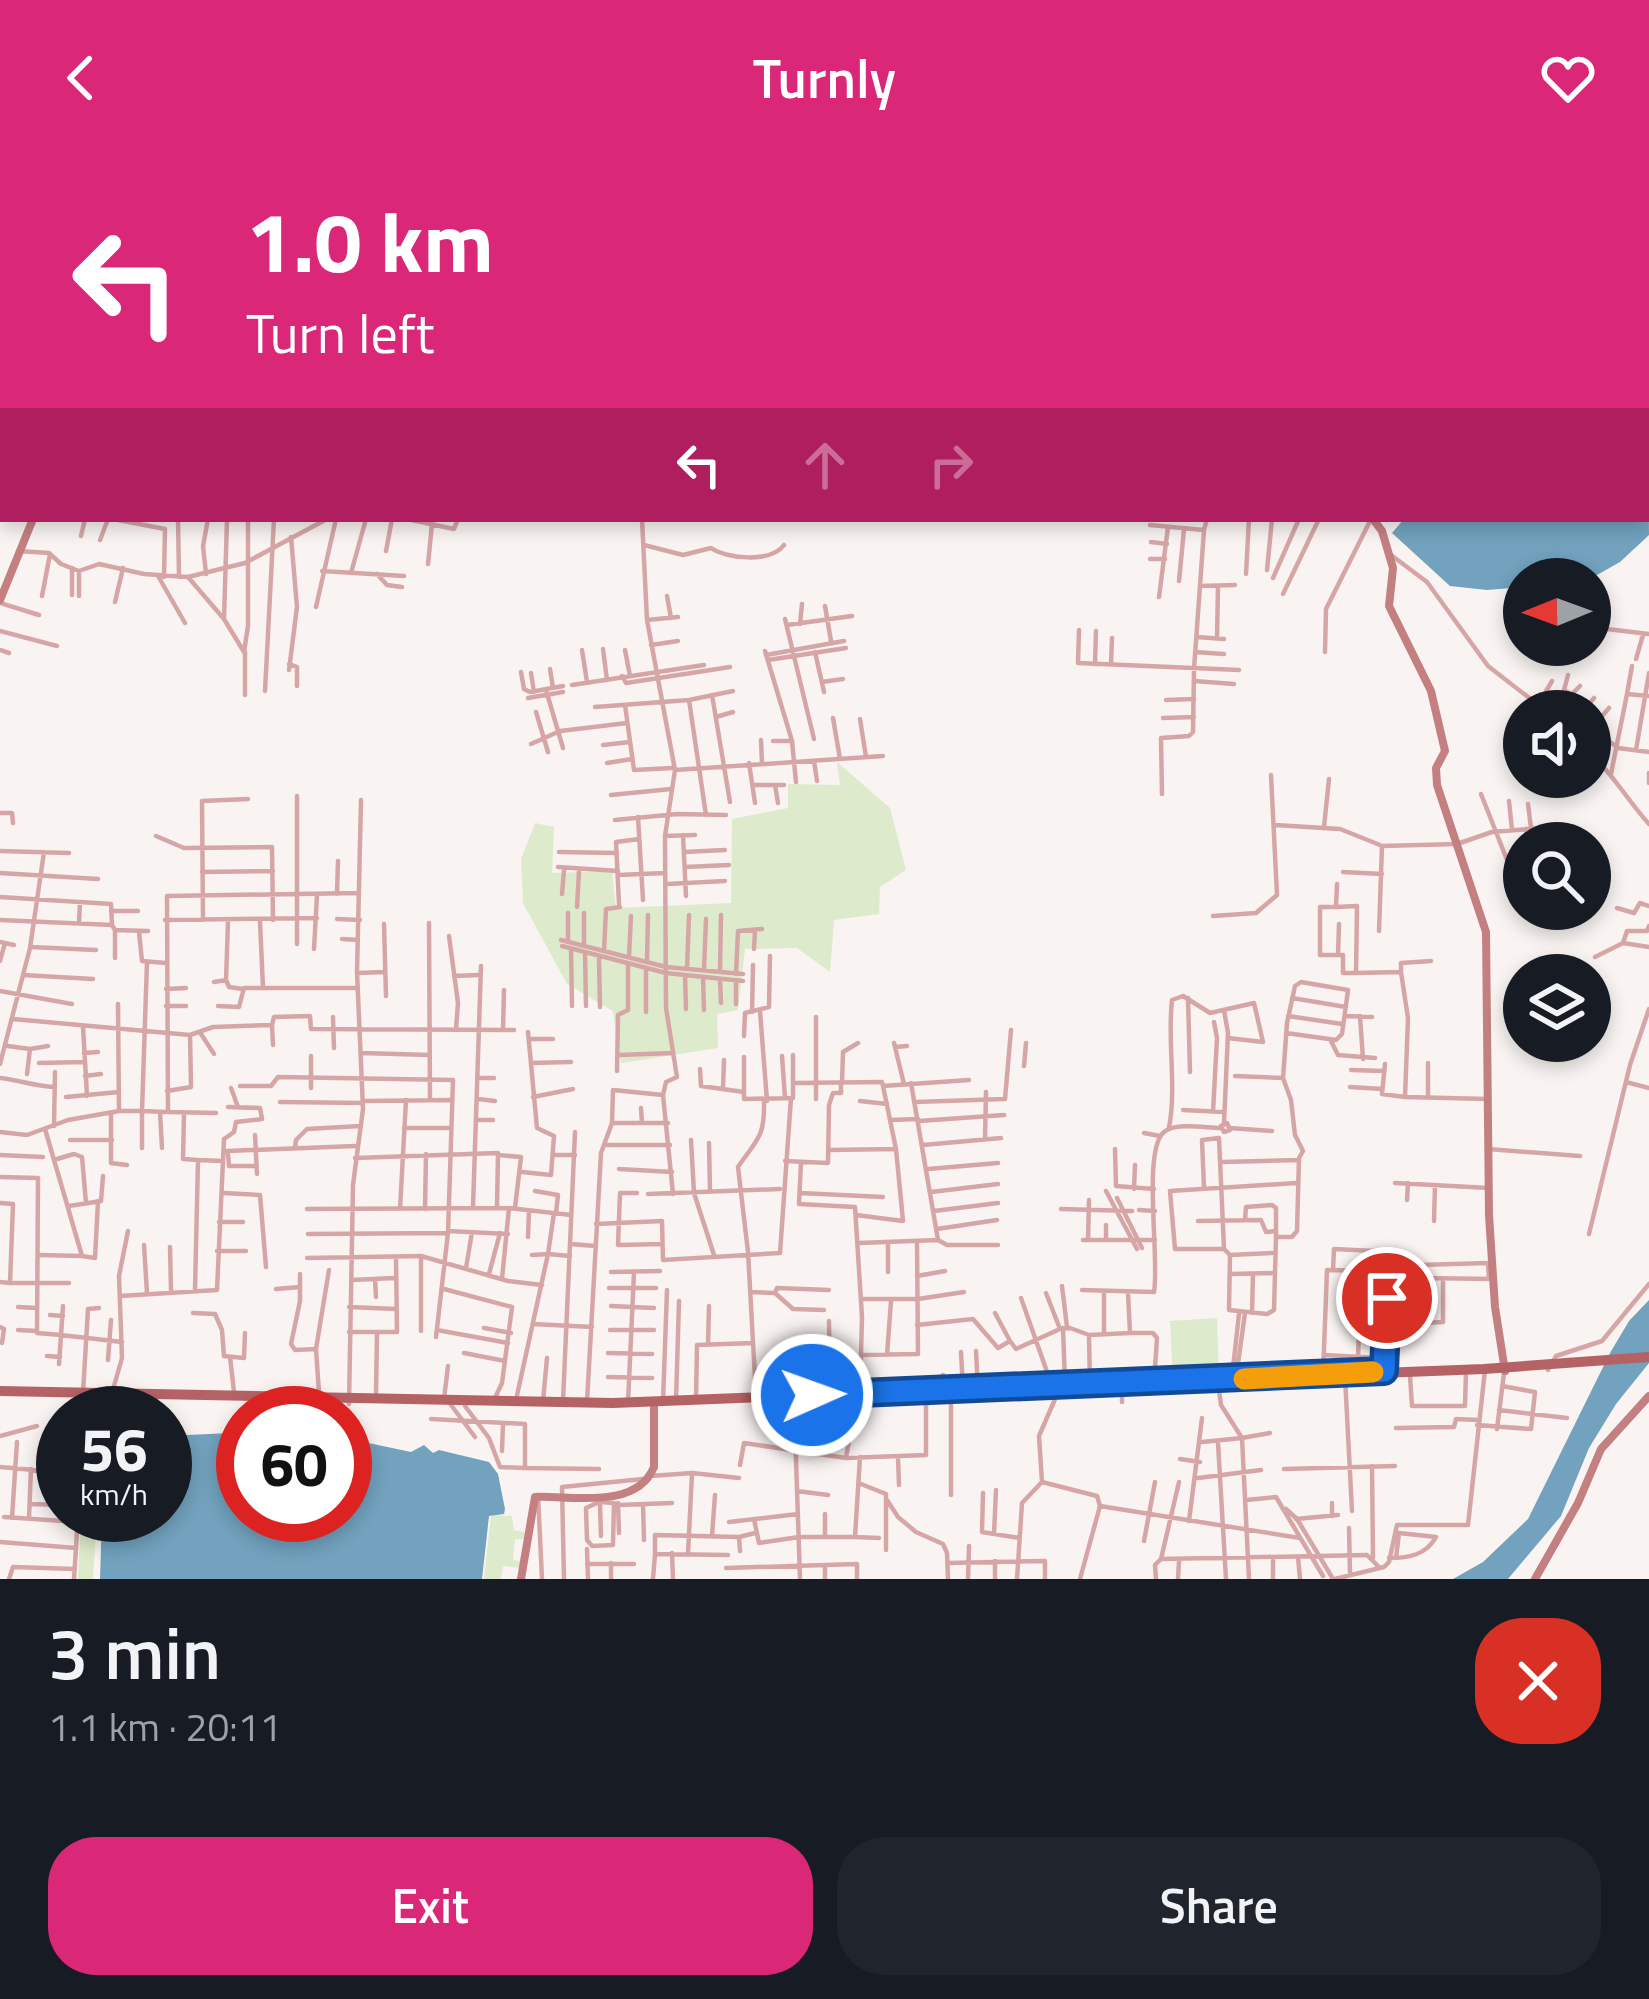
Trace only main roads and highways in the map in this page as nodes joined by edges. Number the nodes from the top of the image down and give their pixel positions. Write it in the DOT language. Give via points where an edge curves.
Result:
graph roads {
  1 [pos="1649,1360"];
  2 [pos="1466,1372"];
  3 [pos="1218,1382"];
  4 [pos="1059,1387"];
  5 [pos="952,1391"];
  6 [pos="0,1394"];
  7 [pos="36,1394"];
  8 [pos="36,1395"];
  9 [pos="856,1396"];
  10 [pos="794,1398"];
  11 [pos="372,1400"];
  12 [pos="756,1400"];
  13 [pos="372,1402"];
  14 [pos="447,1402"];
  15 [pos="662,1403"];
  16 [pos="587,1404"];
  1 -- 2 [label="main road" via="1504,1376"];
  2 -- 3 [label="main road"];
  2 -- 3 [label="main road"];
  3 -- 4 [label="main road"];
  3 -- 4 [label="main road"];
  4 -- 5 [label="main road"];
  4 -- 5 [label="main road"];
  5 -- 9 [label="main road"];
  5 -- 9 [label="main road"];
  6 -- 7 [label="main road"];
  6 -- 8 [label="main road"];
  9 -- 10 [label="main road"];
  9 -- 10 [label="main road"];
  10 -- 12 [label="main road"];
  11 -- 14 [label="main road"];
  12 -- 15 [label="main road"];
  12 -- 15 [label="main road"];
  13 -- 14 [label="main road"];
  14 -- 16 [label="main road"];
  14 -- 16 [label="main road"];
  15 -- 16 [label="main road"];
  15 -- 16 [label="main road"];
}
